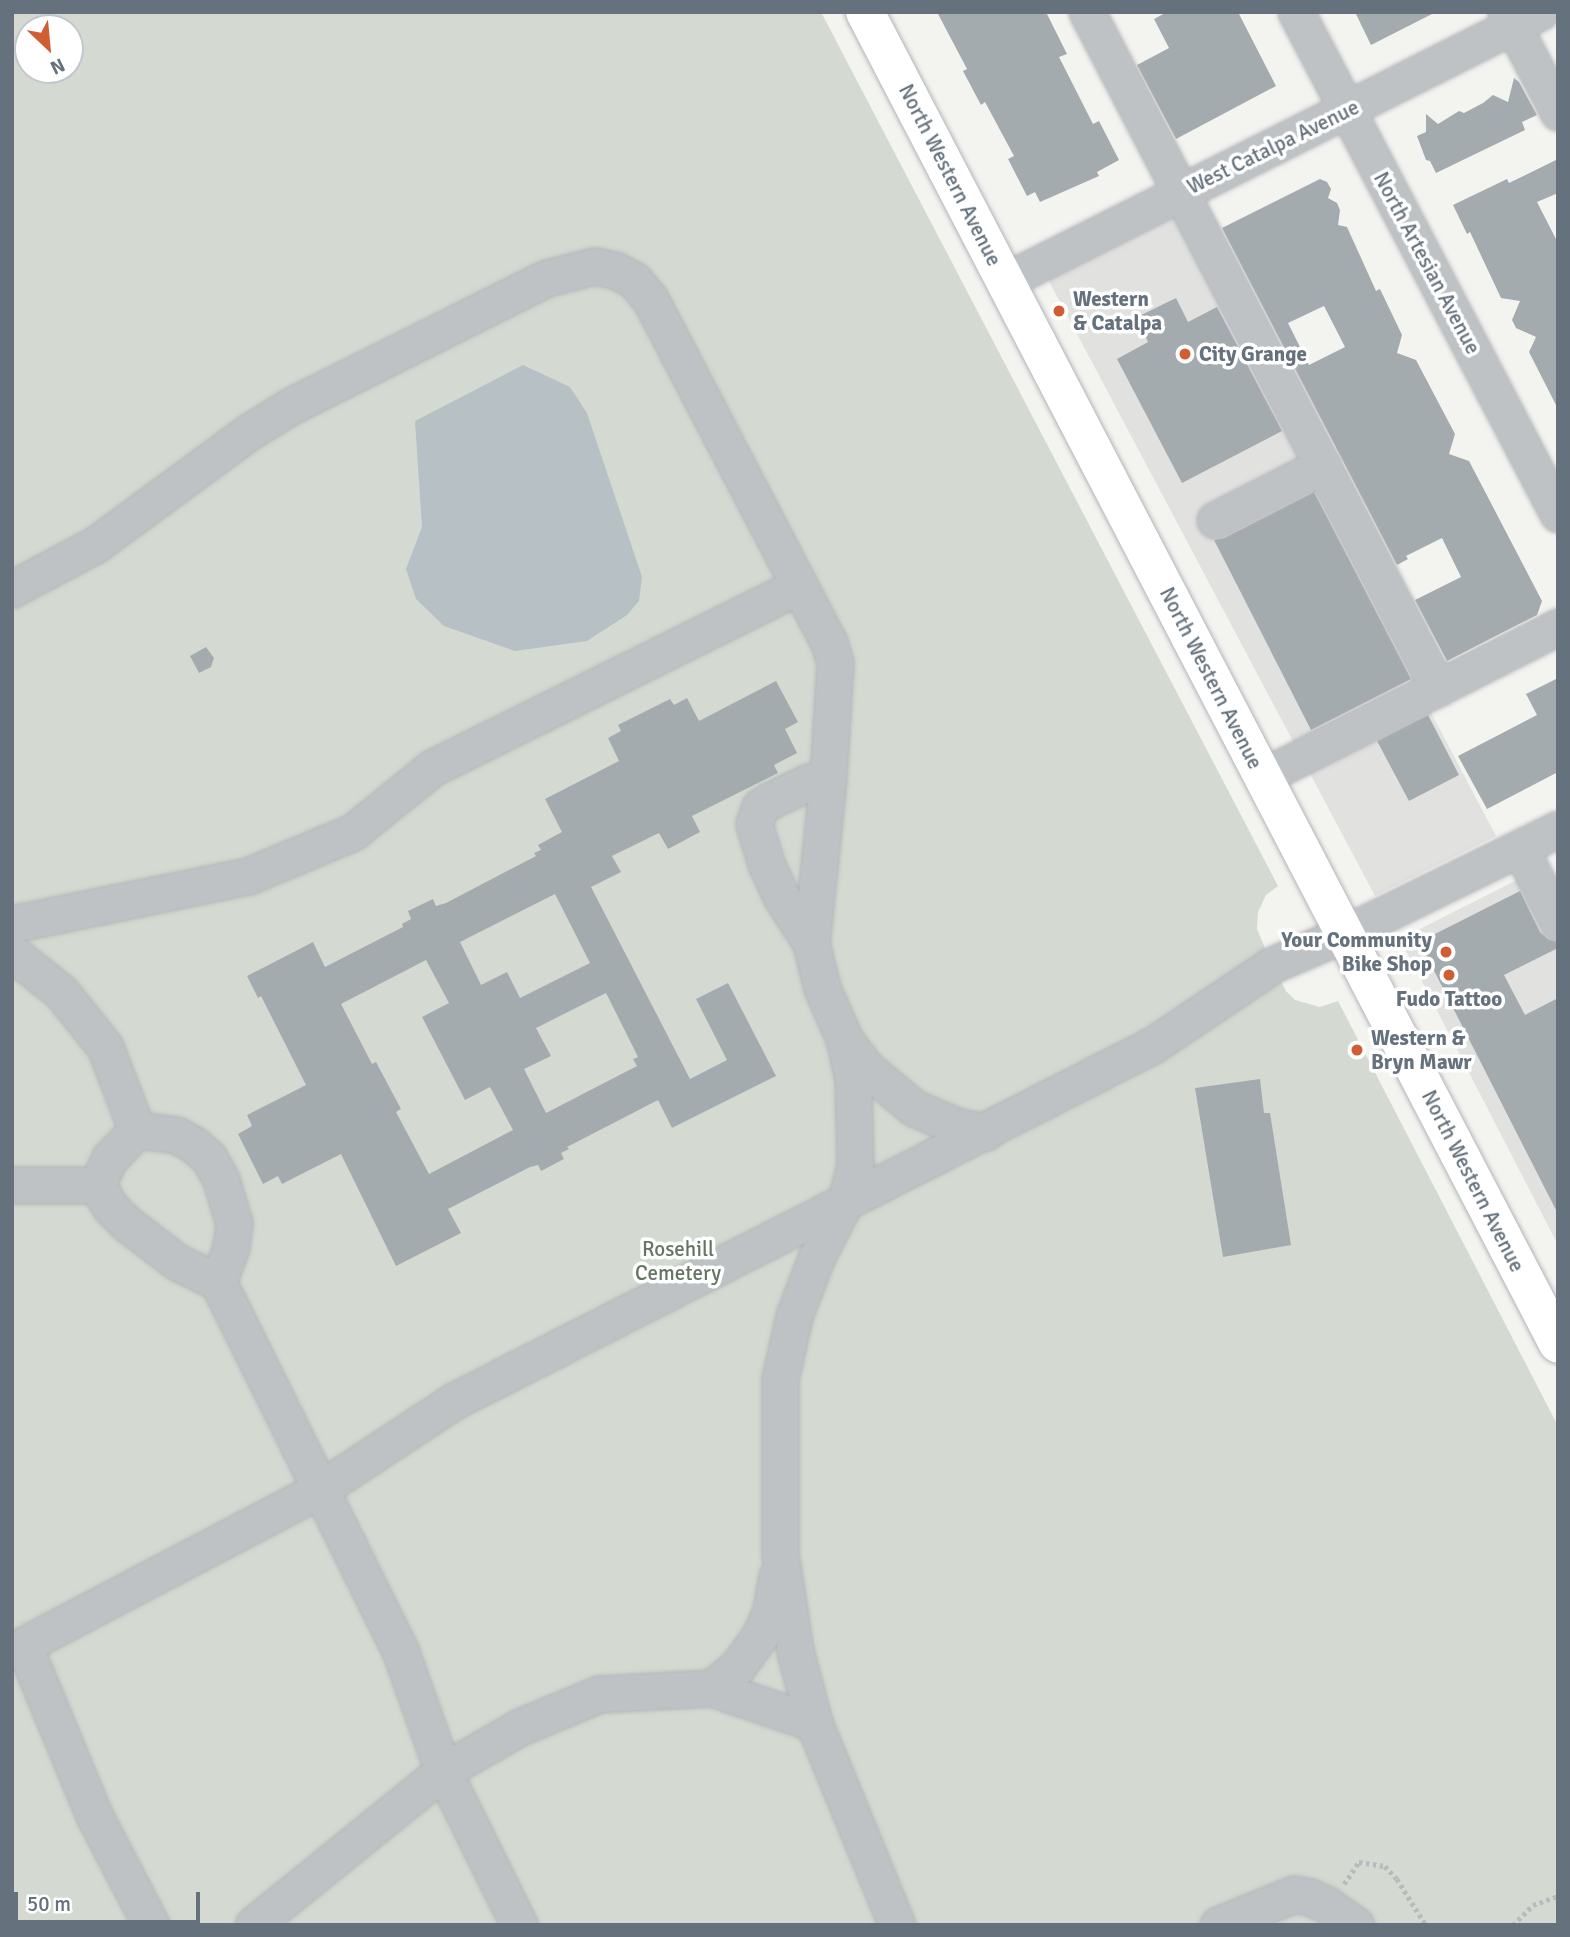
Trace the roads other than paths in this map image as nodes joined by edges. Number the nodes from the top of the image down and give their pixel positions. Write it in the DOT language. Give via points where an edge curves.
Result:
graph roads {
  1 [pos="865,12"];
  2 [pos="1087,12"];
  3 [pos="1297,12"];
  4 [pos="1520,17"];
  5 [pos="1348,111"];
  6 [pos="1558,112"];
  7 [pos="1182,192"];
  8 [pos="1005,281"];
  9 [pos="1323,465"];
  10 [pos="1558,514"];
  11 [pos="1214,520"];
  12 [pos="799,586"];
  13 [pos="12,589"];
  14 [pos="1558,627"];
  15 [pos="1438,688"];
  16 [pos="1262,777"];
  17 [pos="828,779"];
  18 [pos="1558,829"];
  19 [pos="1520,848"];
  20 [pos="1558,922"];
  21 [pos="12,924"];
  22 [pos="1344,934"];
  23 [pos="811,943"];
  24 [pos="12,953"];
  25 [pos="844,1038"];
  26 [pos="137,1130"];
  27 [pos="985,1132"];
  28 [pos="12,1185"];
  29 [pos="97,1185"];
  30 [pos="847,1198"];
  31 [pos="218,1282"];
  32 [pos="1558,1344"];
  33 [pos="322,1488"];
  34 [pos="780,1554"];
  35 [pos="18,1648"];
  36 [pos="712,1688"];
  37 [pos="814,1723"];
  38 [pos="443,1771"];
  39 [pos="151,1925"];
  40 [pos="253,1925"];
  41 [pos="519,1925"];
  42 [pos="897,1925"];
  43 [pos="1218,1925"];
  44 [pos="1356,1925"];
  1 -- 8 [label="main road, North Western Avenue"];
  2 -- 7 [label="street"];
  3 -- 5 [label="street, North Artesian Avenue"];
  4 -- 5 [label="street, West Catalpa Avenue"];
  4 -- 6 [label="street"];
  5 -- 7 [label="street, West Catalpa Avenue"];
  5 -- 10 [label="street, North Artesian Avenue"];
  7 -- 8 [label="street, West Catalpa Avenue"];
  7 -- 9 [label="street"];
  8 -- 16 [label="main road, North Western Avenue"];
  9 -- 11 [label="street"];
  9 -- 15 [label="street"];
  12 -- 13 [label="street" via="650,299 634,280 594,266 547,278 291,406 95,545"];
  12 -- 17 [label="street" via="835,663"];
  12 -- 21 [label="street" via="432,768 354,832 248,876"];
  14 -- 15 [label="street"];
  15 -- 16 [label="street"];
  16 -- 22 [label="main road, North Western Avenue"];
  17 -- 23 [label="street"];
  17 -- 23 [label="street" via="809,782 769,801 760,807 754,824 782,898"];
  18 -- 19 [label="street"];
  19 -- 20 [label="street"];
  19 -- 22 [label="street"];
  22 -- 27 [label="street" via="1272,965 1153,1045"];
  22 -- 32 [label="main road, North Western Avenue"];
  23 -- 25 [label="street" via="822,988"];
  24 -- 26 [label="street" via="61,992 105,1046"];
  25 -- 27 [label="street" via="866,1068 914,1108 956,1126"];
  25 -- 30 [label="street" via="853,1079 856,1138"];
  26 -- 29 [label="street" via="109,1159"];
  26 -- 31 [label="street" via="176,1135 209,1158 234,1223"];
  27 -- 30 [label="street"];
  28 -- 29 [label="street"];
  29 -- 31 [label="street" via="125,1223 177,1262"];
  30 -- 33 [label="street" via="454,1401"];
  30 -- 34 [label="street" via="794,1315 780,1379"];
  31 -- 33 [label="street"];
  33 -- 35 [label="street"];
  33 -- 38 [label="street" via="400,1650"];
  34 -- 36 [label="street" via="771,1610 760,1636 738,1666"];
  34 -- 37 [label="street" via="795,1651"];
  35 -- 39 [label="street" via="95,1817"];
  36 -- 37 [label="street"];
  36 -- 38 [label="street" via="599,1694 520,1727"];
  37 -- 42 [label="street"];
  38 -- 40 [label="street"];
  38 -- 41 [label="street"];
  43 -- 44 [label="street" via="1294,1894 1327,1905"];
}
